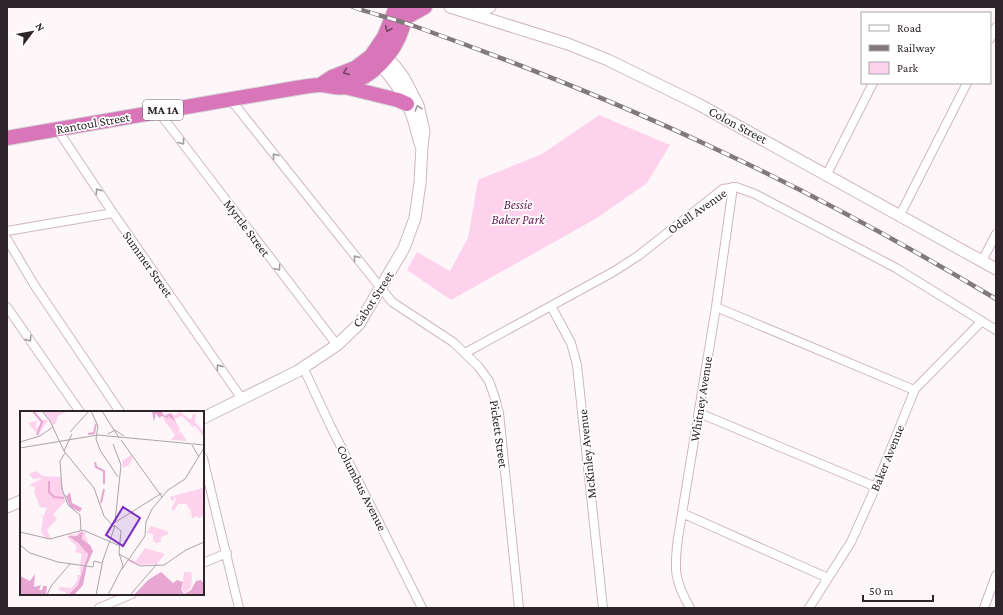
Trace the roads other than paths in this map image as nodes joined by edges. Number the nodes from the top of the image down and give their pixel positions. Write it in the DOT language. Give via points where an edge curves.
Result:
graph roads {
  1 [pos="425,7"];
  2 [pos="450,7"];
  3 [pos="490,7"];
  4 [pos="400,11"];
  5 [pos="468,11"];
  6 [pos="996,27"];
  7 [pos="991,37"];
  8 [pos="379,57"];
  9 [pos="873,84"];
  10 [pos="966,84"];
  11 [pos="320,85"];
  12 [pos="345,87"];
  13 [pos="231,100"];
  14 [pos="407,104"];
  15 [pos="158,111"];
  16 [pos="57,129"];
  17 [pos="7,138"];
  18 [pos="422,146"];
  19 [pos="827,174"];
  20 [pos="733,187"];
  21 [pos="112,213"];
  22 [pos="900,215"];
  23 [pos="7,231"];
  24 [pos="996,234"];
  25 [pos="7,239"];
  26 [pos="982,261"];
  27 [pos="996,269"];
  28 [pos="380,288"];
  29 [pos="551,306"];
  30 [pos="7,307"];
  31 [pos="716,307"];
  32 [pos="982,321"];
  33 [pos="996,330"];
  34 [pos="337,345"];
  35 [pos="465,353"];
  36 [pos="303,367"];
  37 [pos="914,390"];
  38 [pos="242,399"];
  39 [pos="79,411"];
  40 [pos="119,411"];
  41 [pos="699,413"];
  42 [pos="204,418"];
  43 [pos="204,462"];
  44 [pos="876,487"];
  45 [pos="20,501"];
  46 [pos="7,507"];
  47 [pos="682,512"];
  48 [pos="226,553"];
  49 [pos="204,563"];
  50 [pos="996,575"];
  51 [pos="828,578"];
  52 [pos="130,595"];
  53 [pos="99,608"];
  54 [pos="239,608"];
  55 [pos="422,608"];
  56 [pos="519,608"];
  57 [pos="603,608"];
  58 [pos="690,608"];
  59 [pos="809,608"];
  60 [pos="984,608"];
  1 -- 4 [label="highway"];
  2 -- 5 [label="main road, Colon Street"];
  3 -- 5 [label="main road"];
  4 -- 8 [label="highway, MA 1A" via="396,41"];
  5 -- 19 [label="main road, Colon Street" via="608,60 698,104"];
  6 -- 7 [label="street"];
  8 -- 11 [label="highway, Rantoul Street / MA 1A, one-way" via="332,77"];
  8 -- 12 [label="highway, MA 1A" via="364,77"];
  8 -- 14 [label="main road, Cabot Street"];
  18 -- 8 [label="main road, Cabot Street, one-way" via="424,131 418,105 395,66"];
  9 -- 19 [label="street"];
  10 -- 22 [label="street"];
  11 -- 12 [label="highway, Rantoul Street / MA 1A"];
  11 -- 13 [label="highway, Rantoul Street / MA 1A"];
  12 -- 14 [label="highway, Rantoul Street"];
  13 -- 15 [label="highway, Rantoul Street / MA 1A"];
  28 -- 13 [label="street, Pickett Street, one-way"];
  14 -- 18 [label="main road, Cabot Street"];
  15 -- 16 [label="highway, Rantoul Street / MA 1A"];
  15 -- 34 [label="street, Myrtle Street, one-way"];
  16 -- 17 [label="highway, Rantoul Street / MA 1A"];
  21 -- 16 [label="street, Summer Street, one-way"];
  18 -- 28 [label="main road, Cabot Street" via="415,218 404,248"];
  19 -- 22 [label="main road, Colon Street"];
  20 -- 29 [label="street, Odell Avenue" via="723,189 638,256"];
  20 -- 31 [label="street, Whitney Avenue"];
  20 -- 32 [label="street, Odell Avenue" via="756,194 896,268"];
  21 -- 23 [label="street"];
  38 -- 21 [label="street, Summer Street, one-way"];
  22 -- 26 [label="main road, Colon Street"];
  24 -- 26 [label="street"];
  25 -- 40 [label="street" via="33,283"];
  26 -- 27 [label="main road, Colon Street"];
  28 -- 34 [label="main road, Cabot Street" via="359,324"];
  28 -- 35 [label="street, Pickett Street" via="392,302 453,342"];
  29 -- 35 [label="street, Odell Avenue"];
  29 -- 57 [label="street, McKinley Avenue" via="571,343 577,365"];
  30 -- 39 [label="street, one-way"];
  31 -- 37 [label="street"];
  31 -- 41 [label="street, Whitney Avenue"];
  32 -- 33 [label="street, Odell Avenue"];
  32 -- 37 [label="street, Baker Avenue"];
  34 -- 36 [label="main road, Cabot Street"];
  35 -- 56 [label="street, Pickett Street" via="489,381 499,413"];
  36 -- 38 [label="main road, Cabot Street"];
  36 -- 55 [label="street, Columbus Avenue"];
  37 -- 44 [label="street, Baker Avenue"];
  38 -- 42 [label="main road, Cabot Street"];
  41 -- 44 [label="street"];
  41 -- 47 [label="street, Whitney Avenue"];
  43 -- 48 [label="street"];
  44 -- 51 [label="street, Baker Avenue" via="851,542"];
  45 -- 46 [label="main road"];
  47 -- 51 [label="street"];
  47 -- 58 [label="street, Whitney Avenue" via="675,565 676,579"];
  48 -- 49 [label="street"];
  48 -- 54 [label="street"];
  50 -- 60 [label="street"];
  51 -- 59 [label="street, Baker Avenue"];
  52 -- 53 [label="street"];
}
